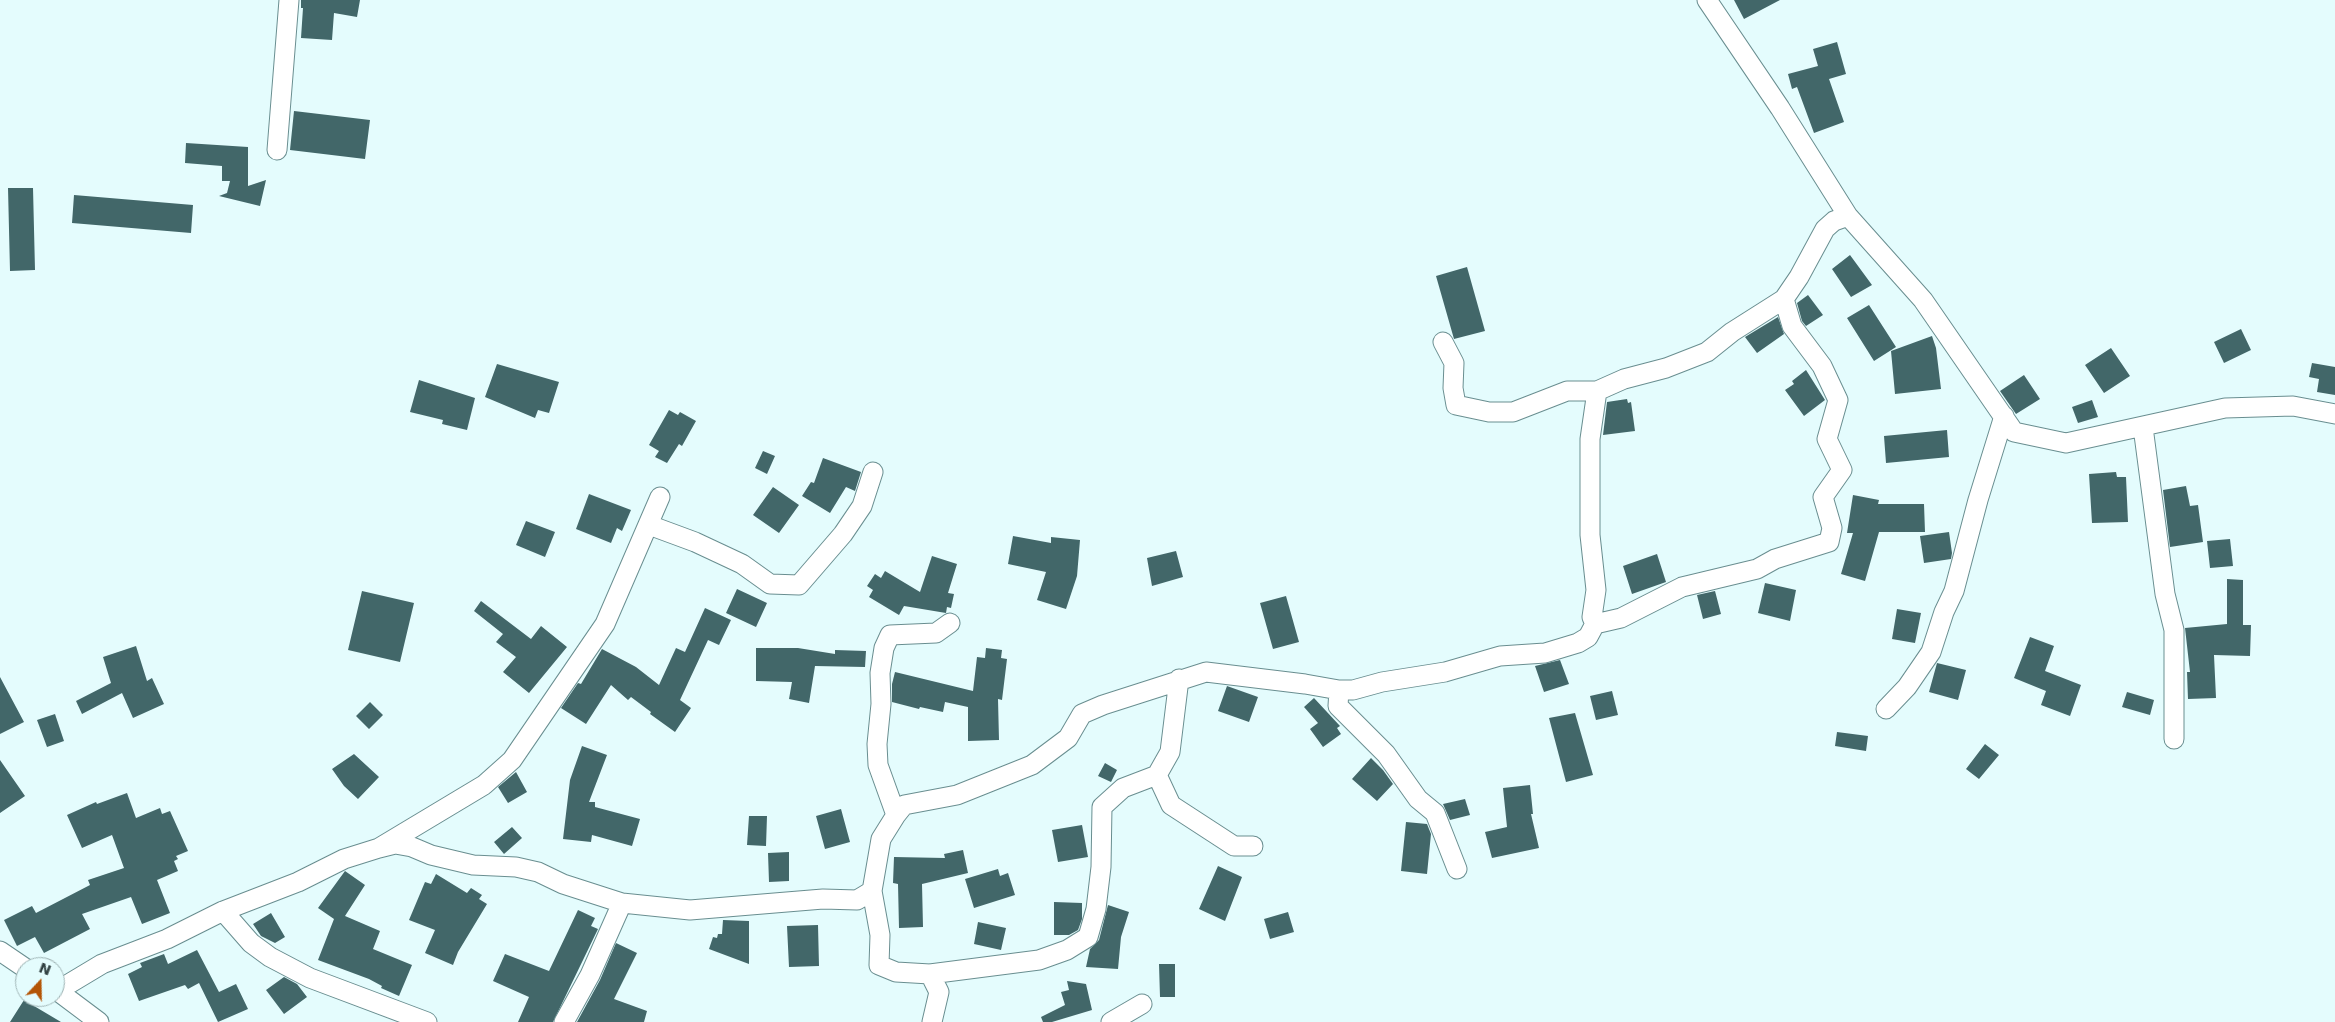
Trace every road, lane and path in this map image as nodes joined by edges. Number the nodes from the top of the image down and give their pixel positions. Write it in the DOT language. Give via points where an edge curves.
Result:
graph roads {
  1 [pos="289,0"];
  2 [pos="1707,0"];
  3 [pos="277,150"];
  4 [pos="1848,216"];
  5 [pos="1784,299"];
  6 [pos="1443,342"];
  7 [pos="1596,390"];
  8 [pos="2335,414"];
  9 [pos="2004,416"];
  10 [pos="2143,427"];
  11 [pos="873,472"];
  12 [pos="660,497"];
  13 [pos="649,525"];
  14 [pos="950,623"];
  15 [pos="1595,624"];
  16 [pos="1179,679"];
  17 [pos="1340,690"];
  18 [pos="1886,709"];
  19 [pos="2174,739"];
  20 [pos="1157,775"];
  21 [pos="896,815"];
  22 [pos="1253,846"];
  23 [pos="379,848"];
  24 [pos="1457,869"];
  25 [pos="872,891"];
  26 [pos="622,903"];
  27 [pos="223,911"];
  28 [pos="0,951"];
  29 [pos="15,961"];
  30 [pos="930,974"];
  31 [pos="65,985"];
  32 [pos="65,997"];
  33 [pos="1142,1004"];
  34 [pos="99,1022"];
  35 [pos="427,1022"];
  36 [pos="564,1022"];
  37 [pos="932,1022"];
  38 [pos="1111,1022"];
  1 -- 3 [label="street"];
  2 -- 4 [label="street"];
  4 -- 5 [label="street" via="1834,221 1825,229"];
  4 -- 9 [label="street" via="1923,300"];
  5 -- 7 [label="street" via="1740,326 1707,352"];
  5 -- 15 [label="street" via="1792,326 1822,366 1838,400 1827,439 1842,470 1823,497 1832,528 1829,542 1775,559 1757,569 1682,588 1621,618"];
  6 -- 7 [label="street" via="1454,363 1456,405 1489,412 1513,412 1567,391"];
  7 -- 15 [label="street" via="1590,439 1590,534 1596,590 1592,617"];
  8 -- 10 [label="street" via="2294,406 2225,408"];
  9 -- 10 [label="street" via="2014,432 2066,442"];
  9 -- 18 [label="street" via="1954,591 1931,652 1907,687"];
  10 -- 19 [label="street" via="2164,584 2174,630"];
  11 -- 13 [label="street" via="862,506 843,534 799,585 770,584 742,564"];
  12 -- 13 [label="street"];
  13 -- 23 [label="street" via="605,624 512,760 484,785"];
  14 -- 21 [label="street" via="936,633 890,635 884,648 876,744 878,766"];
  15 -- 17 [label="street" via="1588,637 1578,643 1545,653 1500,656 1445,672"];
  16 -- 17 [label="street" via="1206,672"];
  16 -- 20 [label="street" via="1170,752"];
  16 -- 21 [label="street" via="1082,714 1068,738 1032,765 957,795 904,805"];
  17 -- 24 [label="street" via="1338,706 1386,754 1418,799 1436,813"];
  20 -- 22 [label="street" via="1171,805 1234,846"];
  20 -- 30 [label="street" via="1124,788 1102,807 1101,867 1096,909 1088,937 1067,950 1039,960"];
  21 -- 25 [label="street" via="882,840"];
  23 -- 26 [label="street" via="395,844 473,865 516,867"];
  23 -- 27 [label="street" via="344,859 298,882"];
  25 -- 26 [label="street" via="857,900 824,899 690,910"];
  25 -- 30 [label="street" via="880,935 879,965 896,972"];
  26 -- 36 [label="street" via="590,975"];
  27 -- 31 [label="street" via="168,939 102,964"];
  27 -- 35 [label="street" via="251,943 270,957 310,978"];
  28 -- 29 [label="street"];
  30 -- 37 [label="street" via="939,992"];
  32 -- 34 [label="street"];
  33 -- 38 [label="street"];
}
